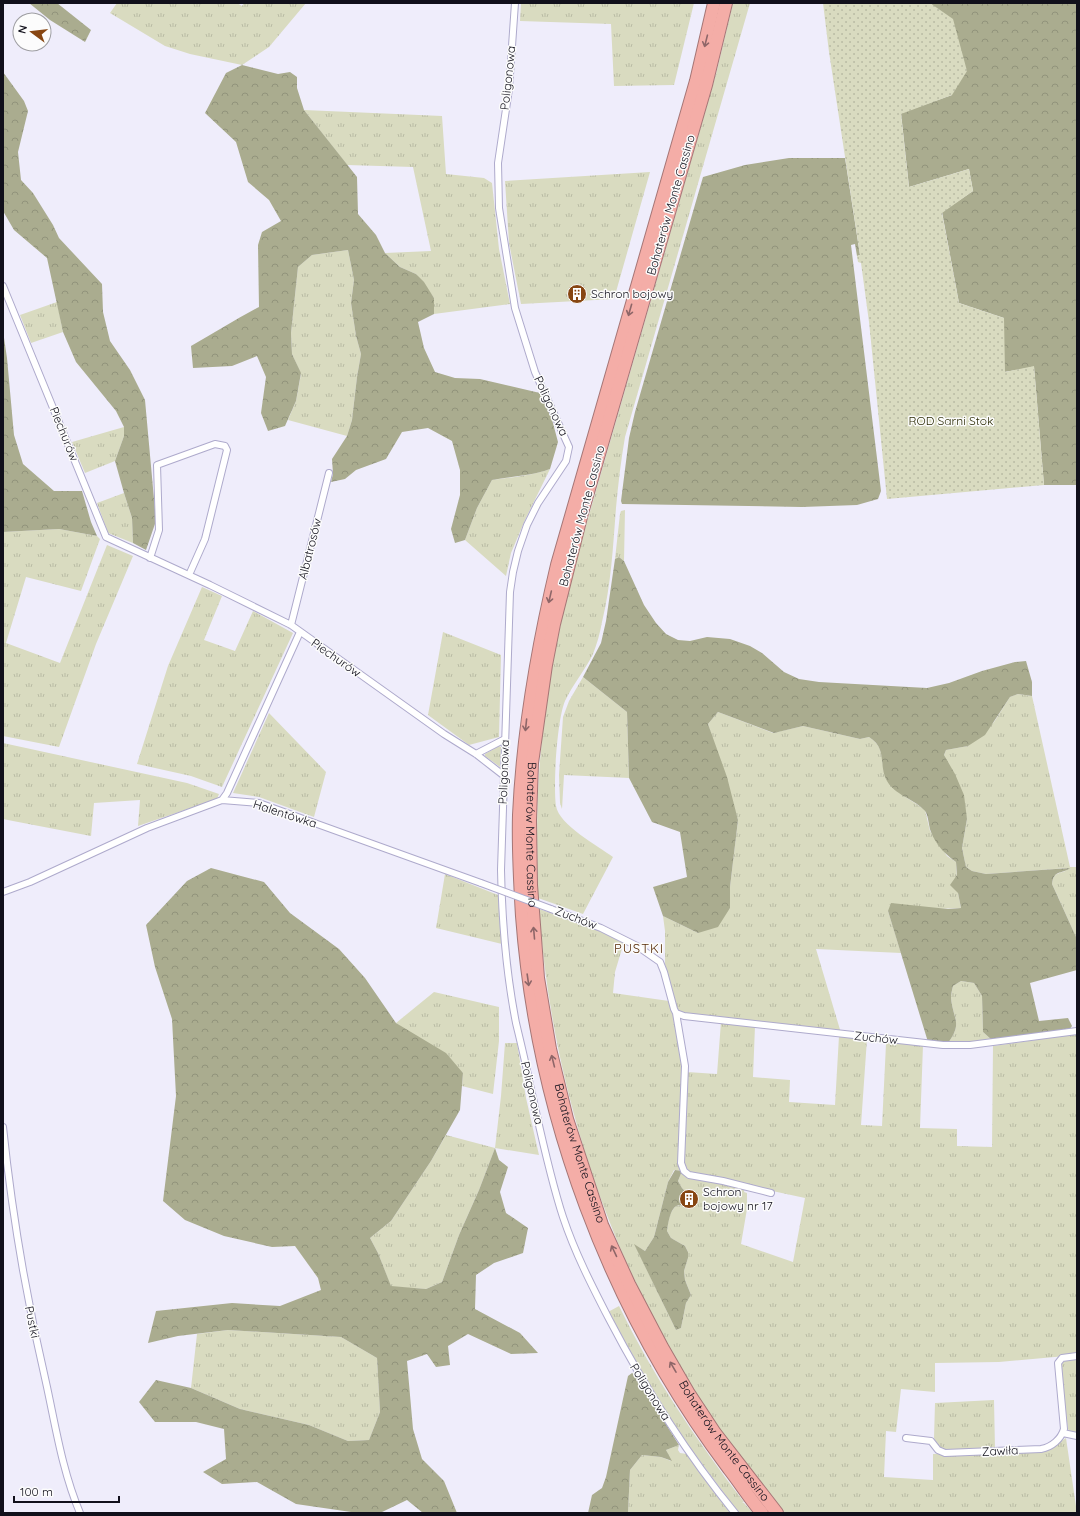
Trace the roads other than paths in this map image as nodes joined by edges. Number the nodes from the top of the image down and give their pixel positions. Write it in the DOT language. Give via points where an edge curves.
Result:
graph roads {
  1 [pos="515,3"];
  2 [pos="714,3"];
  3 [pos="726,3"];
  4 [pos="3,286"];
  5 [pos="329,474"];
  6 [pos="150,558"];
  7 [pos="189,576"];
  8 [pos="291,625"];
  9 [pos="300,632"];
  10 [pos="505,739"];
  11 [pos="476,754"];
  12 [pos="503,775"];
  13 [pos="222,800"];
  14 [pos="481,883"];
  15 [pos="3,892"];
  16 [pos="676,1013"];
  17 [pos="1077,1031"];
  18 [pos="3,1127"];
  19 [pos="771,1193"];
  20 [pos="1077,1356"];
  21 [pos="1063,1433"];
  22 [pos="1077,1436"];
  23 [pos="906,1438"];
  24 [pos="80,1513"];
  25 [pos="735,1513"];
  26 [pos="762,1513"];
  27 [pos="776,1513"];
  1 -- 10 [label="street, Poligonowa" via="509,89 498,163 499,208 514,308 535,372 569,446 566,461 538,503 527,525 513,572 510,592"];
  2 -- 26 [label="highway, Bohaterów Monte Cassino, one-way" via="696,81 557,565 544,621 528,707 522,762 519,818 520,887 528,978 541,1050 558,1121 594,1228 619,1287 653,1354 707,1440"];
  27 -- 3 [label="highway, Bohaterów Monte Cassino, one-way" via="715,1433 688,1392 629,1284 602,1225 583,1171 550,1049 538,978 530,885 532,763 544,672 554,624 582,513 710,71"];
  4 -- 6 [label="street, Piechurów" via="106,537"];
  5 -- 8 [label="street, Albatrosów"];
  6 -- 7 [label="street, Piechurów"];
  6 -- 7 [label="street" via="159,530 157,465 215,444 225,446 227,450 206,539"];
  7 -- 8 [label="street, Piechurów"];
  8 -- 9 [label="street, Piechurów"];
  9 -- 11 [label="street, Piechurów"];
  9 -- 13 [label="street"];
  10 -- 11 [label="street"];
  10 -- 12 [label="street, Poligonowa"];
  11 -- 12 [label="street, Piechurów"];
  12 -- 25 [label="street, Poligonowa" via="501,870 507,962 516,1022 563,1218 587,1277 630,1360 685,1446"];
  13 -- 14 [label="street, Halentówka" via="259,803"];
  13 -- 15 [label="street, Halentówka" via="147,828"];
  14 -- 16 [label="street, Zuchów, bridge" via="600,928 637,946 660,962"];
  16 -- 17 [label="street, Zuchów" via="694,1018 943,1045 970,1045"];
  16 -- 19 [label="street, Zuchów" via="685,1066 682,1169 689,1175"];
  18 -- 24 [label="street, Pustki" via="27,1295 52,1416 73,1496"];
  20 -- 21 [label="street" via="1062,1358 1058,1363"];
  21 -- 22 [label="street"];
  21 -- 23 [label="street, Zawiła" via="1053,1444 1041,1449 945,1453 938,1450 931,1441"];
}
